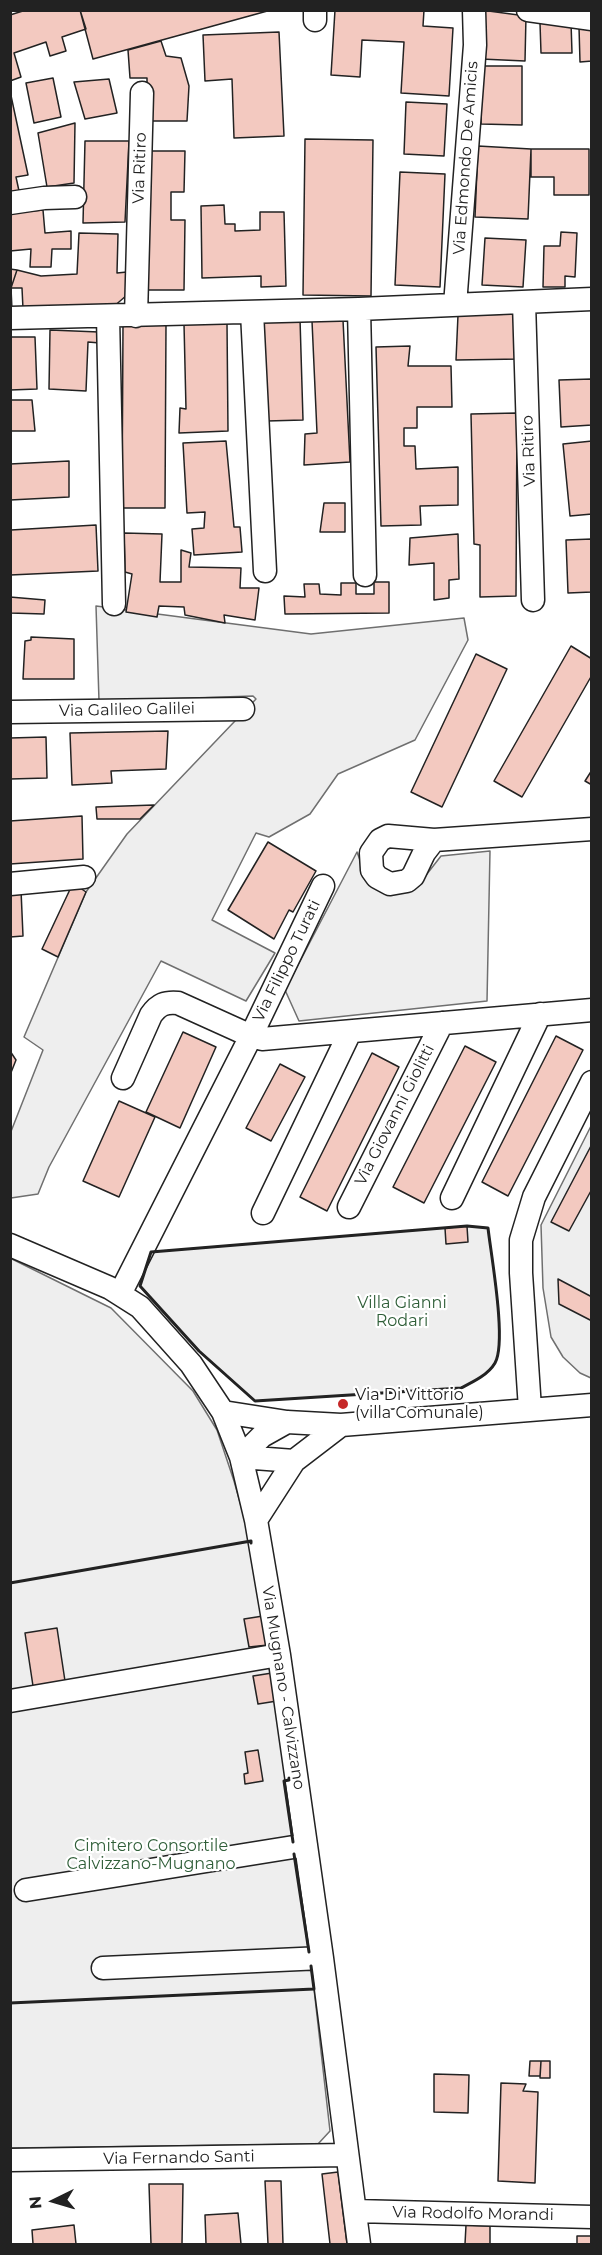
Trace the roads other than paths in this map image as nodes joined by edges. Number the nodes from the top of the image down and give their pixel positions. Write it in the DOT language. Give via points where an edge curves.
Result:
graph roads {
  1 [pos="474,10"];
  2 [pos="528,10"];
  3 [pos="591,19"];
  4 [pos="142,93"];
  5 [pos="75,197"];
  6 [pos="10,203"];
  7 [pos="591,299"];
  8 [pos="524,302"];
  9 [pos="455,305"];
  10 [pos="359,309"];
  11 [pos="252,312"];
  12 [pos="108,316"];
  13 [pos="136,316"];
  14 [pos="10,318"];
  15 [pos="265,571"];
  16 [pos="365,575"];
  17 [pos="533,600"];
  18 [pos="114,604"];
  19 [pos="243,709"];
  20 [pos="10,712"];
  21 [pos="591,829"];
  22 [pos="434,840"];
  23 [pos="84,877"];
  24 [pos="10,884"];
  25 [pos="323,886"];
  26 [pos="591,1010"];
  27 [pos="540,1014"];
  28 [pos="442,1023"];
  29 [pos="350,1032"];
  30 [pos="251,1036"];
  31 [pos="123,1078"];
  32 [pos="591,1082"];
  33 [pos="192,1171"];
  34 [pos="452,1198"];
  35 [pos="183,1204"];
  36 [pos="349,1207"];
  37 [pos="263,1213"];
  38 [pos="10,1245"];
  39 [pos="120,1294"];
  40 [pos="591,1405"];
  41 [pos="530,1409"];
  42 [pos="223,1412"];
  43 [pos="287,1422"];
  44 [pos="341,1425"];
  45 [pos="241,1457"];
  46 [pos="294,1461"];
  47 [pos="256,1520"];
  48 [pos="279,1655"];
  49 [pos="10,1701"];
  50 [pos="306,1845"];
  51 [pos="26,1890"];
  52 [pos="322,1958"];
  53 [pos="103,1968"];
  54 [pos="347,2155"];
  55 [pos="10,2160"];
  56 [pos="355,2211"];
  57 [pos="591,2217"];
  58 [pos="358,2244"];
  1 -- 9 [label="street, Via Edmondo De Amicis" via="475,45"];
  2 -- 3 [label="street"];
  4 -- 13 [label="street, Via Ritiro"];
  5 -- 6 [label="street"];
  7 -- 8 [label="street"];
  8 -- 9 [label="street"];
  8 -- 17 [label="street, Via Ritiro"];
  9 -- 10 [label="street"];
  10 -- 11 [label="street"];
  10 -- 16 [label="street"];
  11 -- 13 [label="street"];
  11 -- 15 [label="street"];
  12 -- 13 [label="street"];
  12 -- 14 [label="street"];
  12 -- 18 [label="street"];
  19 -- 20 [label="street, Via Galileo Galilei"];
  21 -- 22 [label="street"];
  23 -- 24 [label="street"];
  25 -- 30 [label="street, Via Filippo Turati"];
  26 -- 27 [label="street, Via Giovanni Giolitti"];
  27 -- 28 [label="street, Via Giovanni Giolitti"];
  27 -- 34 [label="street"];
  28 -- 29 [label="street, Via Giovanni Giolitti"];
  28 -- 36 [label="street, Via Giovanni Giolitti"];
  29 -- 30 [label="street, Via Giovanni Giolitti" via="273,1039"];
  29 -- 37 [label="street"];
  30 -- 31 [label="street, Via Giovanni Giolitti" via="178,1003 163,1004 151,1015"];
  30 -- 33 [label="street, Via Filippo Turati"];
  32 -- 41 [label="street" via="534,1197 520,1239"];
  33 -- 35 [label="street, Via Filippo Turati"];
  33 -- 39 [label="street, Via Filippo Turati"];
  38 -- 39 [label="street, Via Mugnano - Calvizzano"];
  39 -- 42 [label="street, Via Mugnano - Calvizzano" via="140,1307 191,1364"];
  40 -- 41 [label="street"];
  41 -- 44 [label="street"];
  42 -- 43 [label="street"];
  42 -- 45 [label="street, Via Mugnano - Calvizzano"];
  43 -- 44 [label="street"];
  43 -- 45 [label="street" via="262,1436"];
  44 -- 46 [label="street"];
  45 -- 46 [label="street"];
  45 -- 47 [label="street, Via Mugnano - Calvizzano"];
  46 -- 47 [label="street"];
  47 -- 48 [label="street, Via Mugnano - Calvizzano"];
  48 -- 49 [label="street"];
  48 -- 50 [label="street, Via Mugnano - Calvizzano"];
  50 -- 51 [label="street"];
  50 -- 52 [label="street, Via Mugnano - Calvizzano"];
  52 -- 53 [label="street"];
  52 -- 54 [label="street, Via Mugnano - Calvizzano"];
  54 -- 55 [label="street, Via Fernando Santi"];
  54 -- 56 [label="street, Via Mugnano - Calvizzano"];
  56 -- 57 [label="street, Via Rodolfo Morandi"];
  56 -- 58 [label="street, Via Mugnano - Calvizzano"];
}
